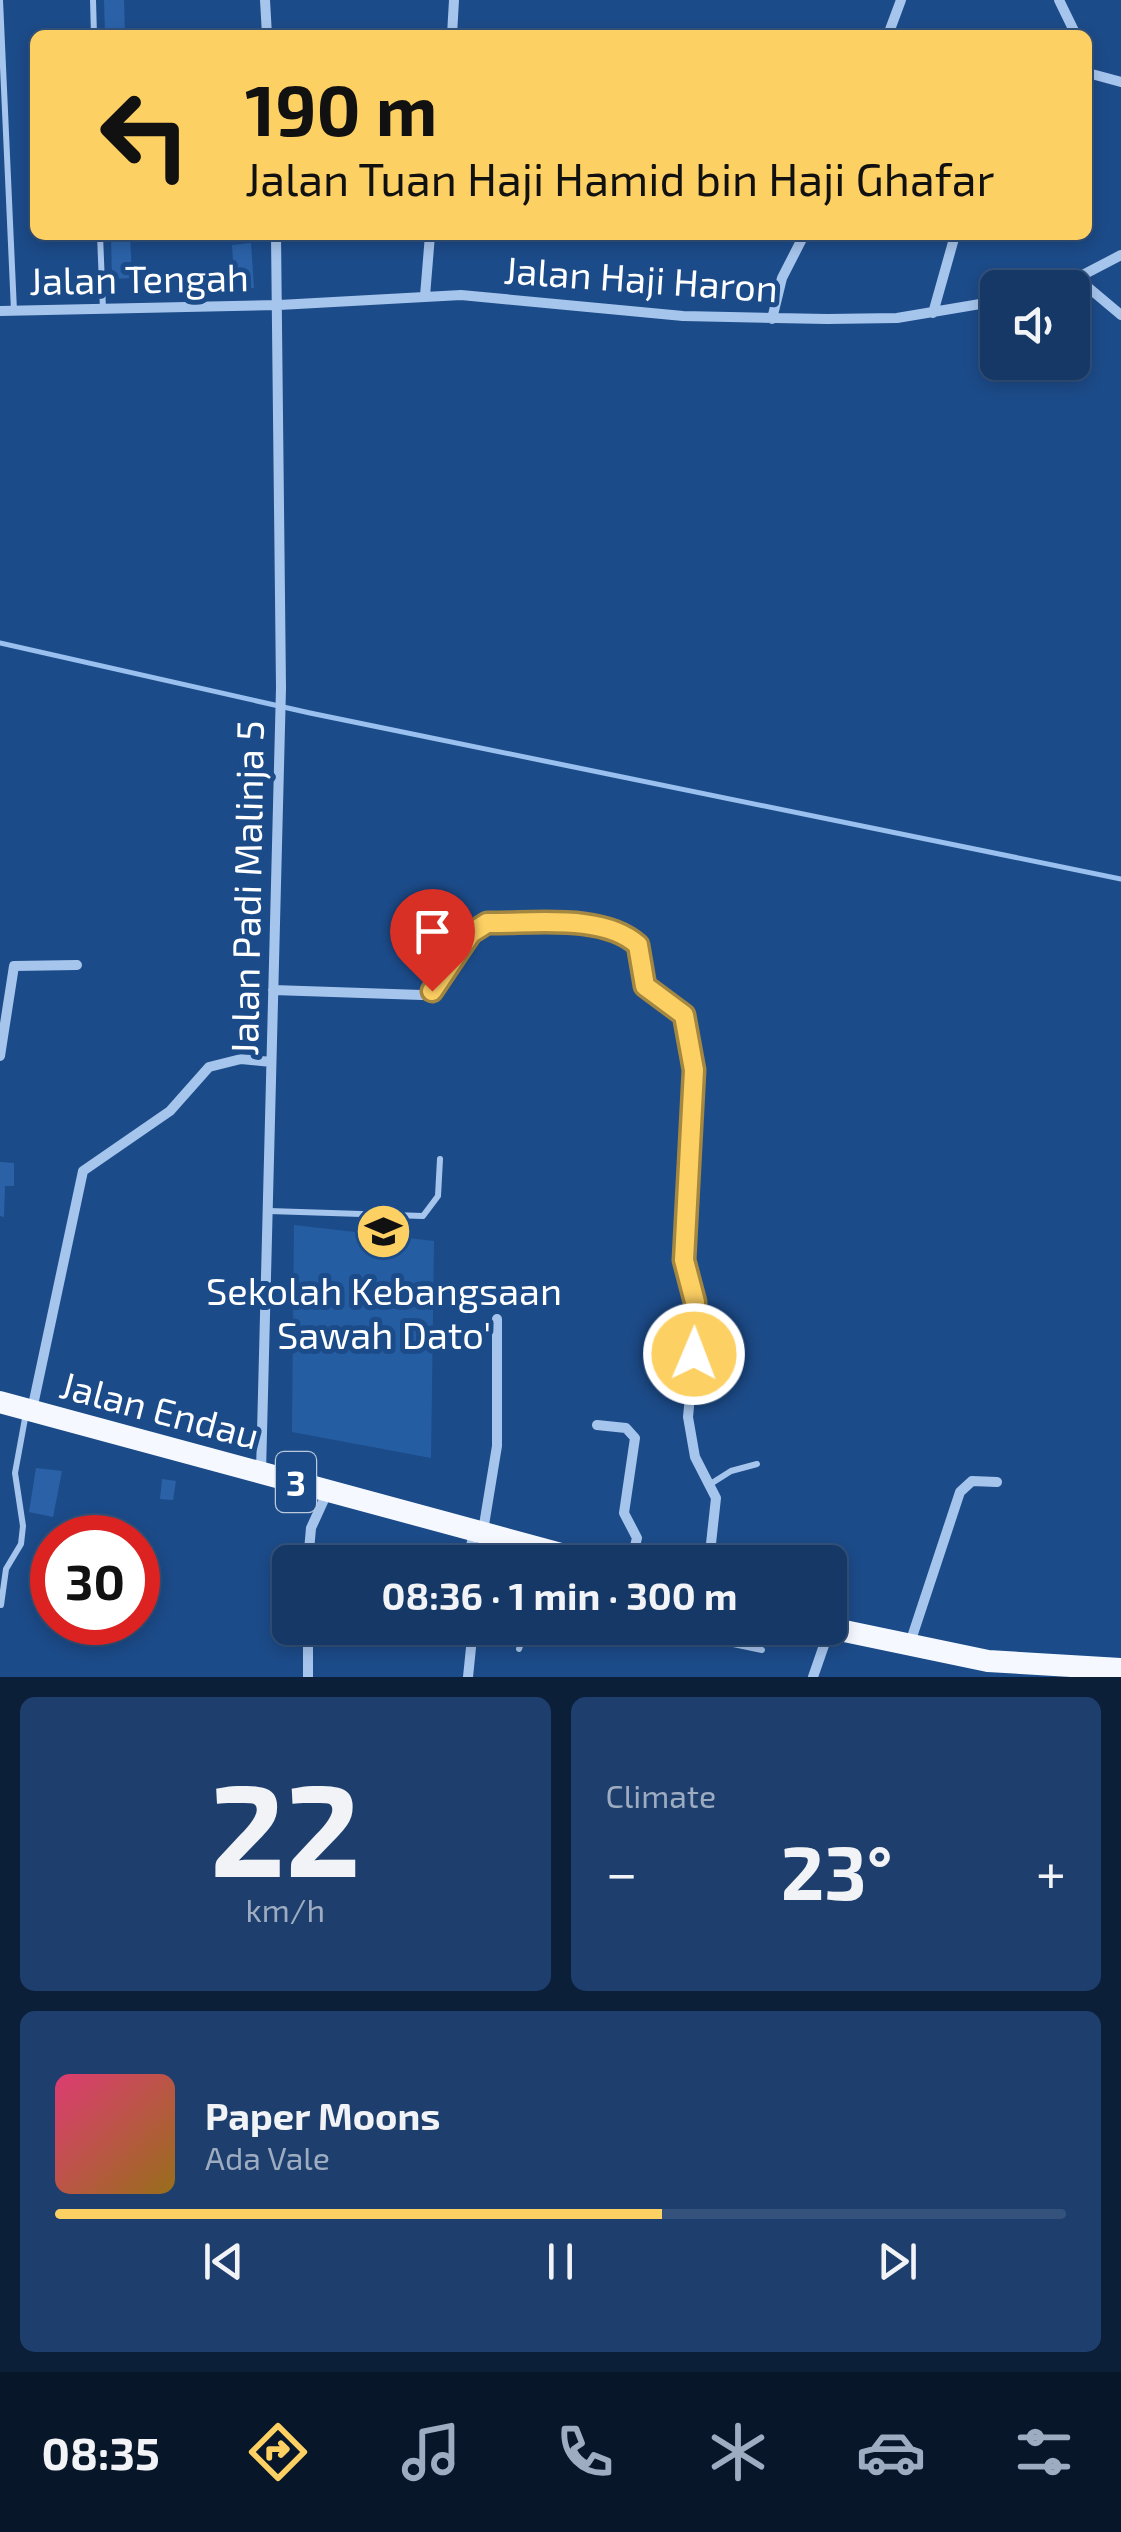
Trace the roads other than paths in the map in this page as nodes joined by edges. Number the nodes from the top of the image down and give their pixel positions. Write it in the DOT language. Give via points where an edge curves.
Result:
graph roads {
  1 [pos="0,0"];
  2 [pos="93,0"];
  3 [pos="265,0"];
  4 [pos="454,0"];
  5 [pos="901,0"];
  6 [pos="1059,0"];
  7 [pos="94,30"];
  8 [pos="267,30"];
  9 [pos="452,30"];
  10 [pos="890,30"];
  11 [pos="1074,30"];
  12 [pos="1092,74"];
  13 [pos="1121,82"];
  14 [pos="100,240"];
  15 [pos="276,240"];
  16 [pos="430,240"];
  17 [pos="801,240"];
  18 [pos="954,240"];
  19 [pos="1121,255"];
  20 [pos="1090,271"];
  21 [pos="1090,289"];
  22 [pos="425,296"];
  23 [pos="980,304"];
  24 [pos="279,305"];
  25 [pos="103,310"];
  26 [pos="0,311"];
  27 [pos="14,311"];
  28 [pos="933,312"];
  29 [pos="1121,315"];
  30 [pos="772,319"];
  31 [pos="77,965"];
  32 [pos="273,990"];
  33 [pos="0,1056"];
  34 [pos="272,1062"];
  35 [pos="440,1159"];
  36 [pos="268,1212"];
  37 [pos="497,1319"];
  38 [pos="0,1402"];
  39 [pos="30,1410"];
  40 [pos="598,1426"];
  41 [pos="757,1464"];
  42 [pos="261,1473"];
  43 [pos="997,1482"];
  44 [pos="712,1483"];
  45 [pos="328,1491"];
  46 [pos="478,1531"];
  47 [pos="309,1545"];
  48 [pos="473,1545"];
  49 [pos="510,1545"];
  50 [pos="635,1545"];
  51 [pos="711,1545"];
  52 [pos="1,1606"];
  53 [pos="847,1632"];
  54 [pos="308,1645"];
  55 [pos="471,1645"];
  56 [pos="521,1645"];
  57 [pos="739,1645"];
  58 [pos="824,1645"];
  59 [pos="909,1647"];
  60 [pos="520,1649"];
  61 [pos="762,1650"];
  62 [pos="1118,1671"];
  63 [pos="308,1677"];
  64 [pos="468,1677"];
  65 [pos="813,1677"];
  1 -- 27 [label="lane"];
  2 -- 7 [label="lane"];
  3 -- 8 [label="street"];
  4 -- 9 [label="street"];
  5 -- 10 [label="street"];
  6 -- 11 [label="street"];
  12 -- 13 [label="street"];
  14 -- 25 [label="lane"];
  15 -- 24 [label="street, Jalan Padi Malinja 5"];
  16 -- 22 [label="street"];
  17 -- 30 [label="street"];
  18 -- 28 [label="street"];
  19 -- 20 [label="street"];
  21 -- 29 [label="street"];
  22 -- 24 [label="street, Jalan Haji Haron"];
  22 -- 30 [label="street, Jalan Haji Haron"];
  23 -- 28 [label="street, Jalan Haji Haron"];
  24 -- 25 [label="street, Jalan Tengah"];
  24 -- 32 [label="street, Jalan Padi Malinja 5" via="281,688"];
  25 -- 27 [label="street, Jalan Tengah"];
  26 -- 27 [label="street, Jalan Tengah"];
  28 -- 30 [label="street, Jalan Haji Haron"];
  31 -- 33 [label="street" via="14,966"];
  32 -- 34 [label="street, Jalan Padi Malinja 5"];
  32 -- 44 [label="street" via="422,995 442,983 482,924 600,928 638,945 645,986 679,1008 689,1029 694,1070 684,1260 697,1322 688,1417 695,1457"];
  34 -- 36 [label="street, Jalan Padi Malinja 5"];
  34 -- 39 [label="street" via="242,1059 209,1067 170,1112 83,1171"];
  35 -- 36 [label="lane" via="438,1196 423,1216"];
  36 -- 42 [label="street, Jalan Padi Malinja 5"];
  37 -- 46 [label="street" via="498,1446"];
  38 -- 39 [label="highway, Jalan Endau / 3"];
  39 -- 42 [label="highway, Jalan Endau / 3"];
  39 -- 52 [label="lane" via="15,1473 21,1544 6,1569"];
  40 -- 50 [label="street" via="626,1428 635,1438 624,1513"];
  41 -- 44 [label="lane"];
  42 -- 45 [label="highway, Jalan Endau / 3"];
  43 -- 59 [label="street" via="972,1481 960,1492"];
  44 -- 51 [label="street"];
  45 -- 46 [label="highway, Jalan Endau / 3"];
  45 -- 47 [label="street"];
  46 -- 48 [label="street"];
  46 -- 49 [label="highway, Jalan Endau / 3"];
  53 -- 59 [label="highway"];
  54 -- 63 [label="street"];
  55 -- 64 [label="street"];
  56 -- 60 [label="lane"];
  57 -- 61 [label="lane"];
  58 -- 65 [label="street"];
  59 -- 62 [label="highway" via="1018,1665"];
}
